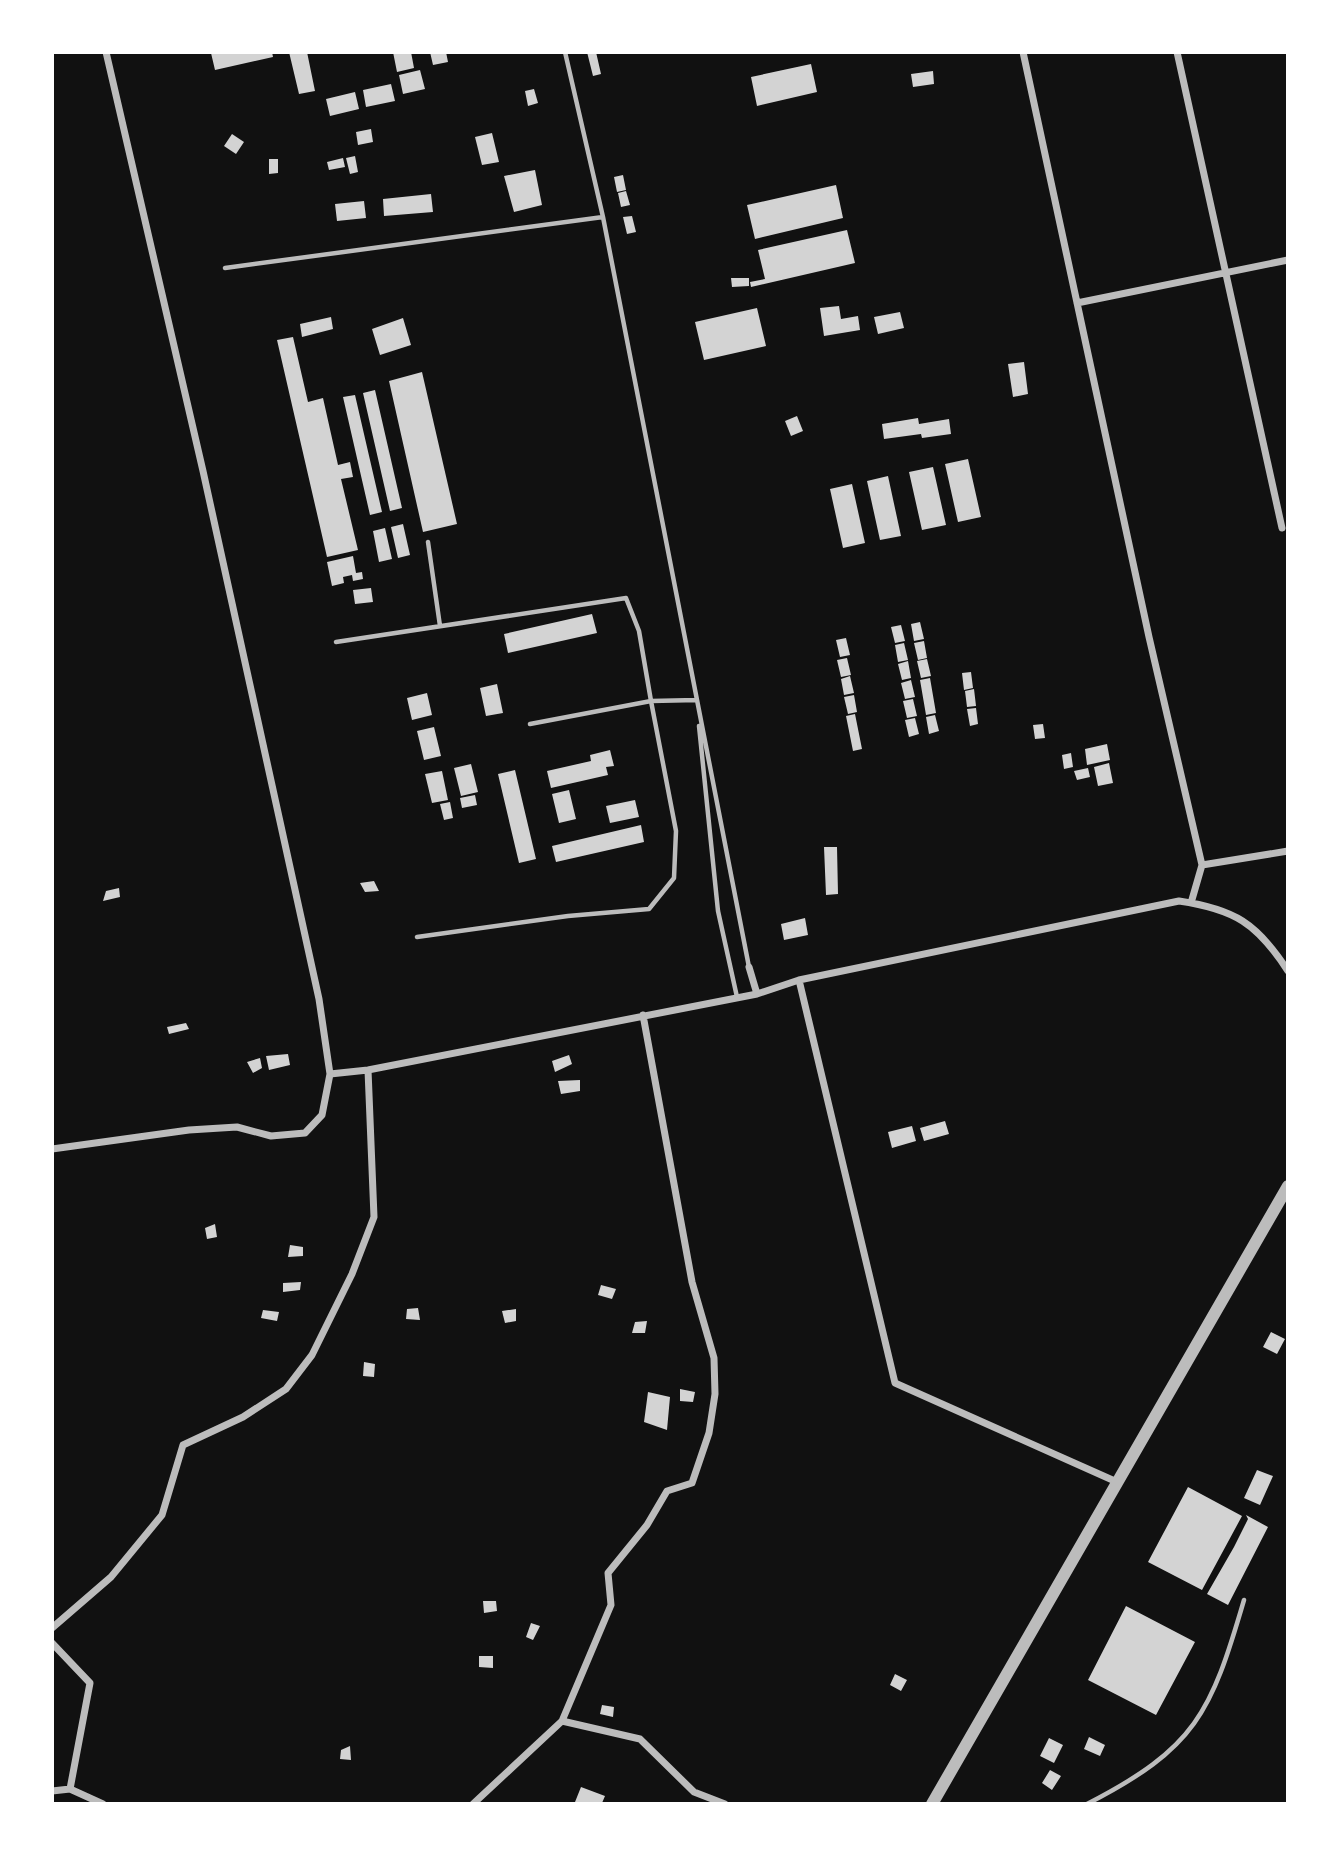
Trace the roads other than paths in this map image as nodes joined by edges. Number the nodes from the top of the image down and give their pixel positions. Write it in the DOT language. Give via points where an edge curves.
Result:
graph roads {
  1 [pos="106,52"];
  2 [pos="565,52"];
  3 [pos="1023,52"];
  4 [pos="1177,52"];
  5 [pos="603,218"];
  6 [pos="1287,260"];
  7 [pos="225,268"];
  8 [pos="1225,273"];
  9 [pos="1077,303"];
  10 [pos="1282,528"];
  11 [pos="428,542"];
  12 [pos="440,626"];
  13 [pos="336,642"];
  14 [pos="696,698"];
  15 [pos="651,701"];
  16 [pos="530,724"];
  17 [pos="1287,851"];
  18 [pos="1202,865"];
  19 [pos="1191,903"];
  20 [pos="418,937"];
  21 [pos="749,967"];
  22 [pos="1287,971"];
  23 [pos="799,980"];
  24 [pos="757,994"];
  25 [pos="737,998"];
  26 [pos="643,1015"];
  27 [pos="368,1070"];
  28 [pos="330,1073"];
  29 [pos="52,1149"];
  30 [pos="1287,1186"];
  31 [pos="1117,1482"];
  32 [pos="1244,1600"];
  33 [pos="52,1628"];
  34 [pos="52,1643"];
  35 [pos="562,1721"];
  36 [pos="70,1789"];
  37 [pos="52,1791"];
  38 [pos="476,1802"];
  39 [pos="103,1804"];
  40 [pos="726,1804"];
  41 [pos="932,1804"];
  42 [pos="1087,1804"];
  1 -- 28 [label="street" via="218,539"];
  2 -- 5 [label="lane"];
  3 -- 9 [label="street"];
  4 -- 8 [label="street"];
  5 -- 7 [label="lane"];
  5 -- 14 [label="lane"];
  6 -- 8 [label="street"];
  8 -- 9 [label="street"];
  8 -- 10 [label="street"];
  9 -- 18 [label="street"];
  11 -- 12 [label="lane"];
  12 -- 13 [label="lane"];
  12 -- 15 [label="lane" via="626,598 639,631"];
  14 -- 15 [label="lane"];
  14 -- 21 [label="lane"];
  14 -- 25 [label="lane" via="718,911"];
  15 -- 16 [label="lane"];
  15 -- 20 [label="lane" via="676,831 674,878 649,909"];
  17 -- 18 [label="street"];
  18 -- 19 [label="street"];
  19 -- 22 [label="street" via="1215,906 1255,928"];
  19 -- 23 [label="street" via="1179,901"];
  21 -- 24 [label="street"];
  23 -- 24 [label="street"];
  23 -- 31 [label="street" via="895,1383"];
  24 -- 25 [label="street"];
  25 -- 26 [label="street"];
  26 -- 27 [label="street"];
  26 -- 35 [label="street" via="692,1282 714,1358 715,1394 709,1433 692,1483 667,1491 648,1525 608,1573 611,1605"];
  27 -- 28 [label="street"];
  27 -- 33 [label="street" via="374,1217 312,1355 286,1389 243,1417 183,1445 162,1515 111,1577"];
  28 -- 29 [label="street" via="322,1115 305,1133 271,1136 237,1127"];
  30 -- 31 [label="street"];
  31 -- 41 [label="street"];
  32 -- 42 [label="lane" via="1215,1692 1192,1728 1163,1759"];
  34 -- 36 [label="street" via="90,1683"];
  35 -- 38 [label="street"];
  35 -- 40 [label="street" via="640,1740 694,1792"];
  36 -- 37 [label="street"];
  36 -- 39 [label="street"];
}
